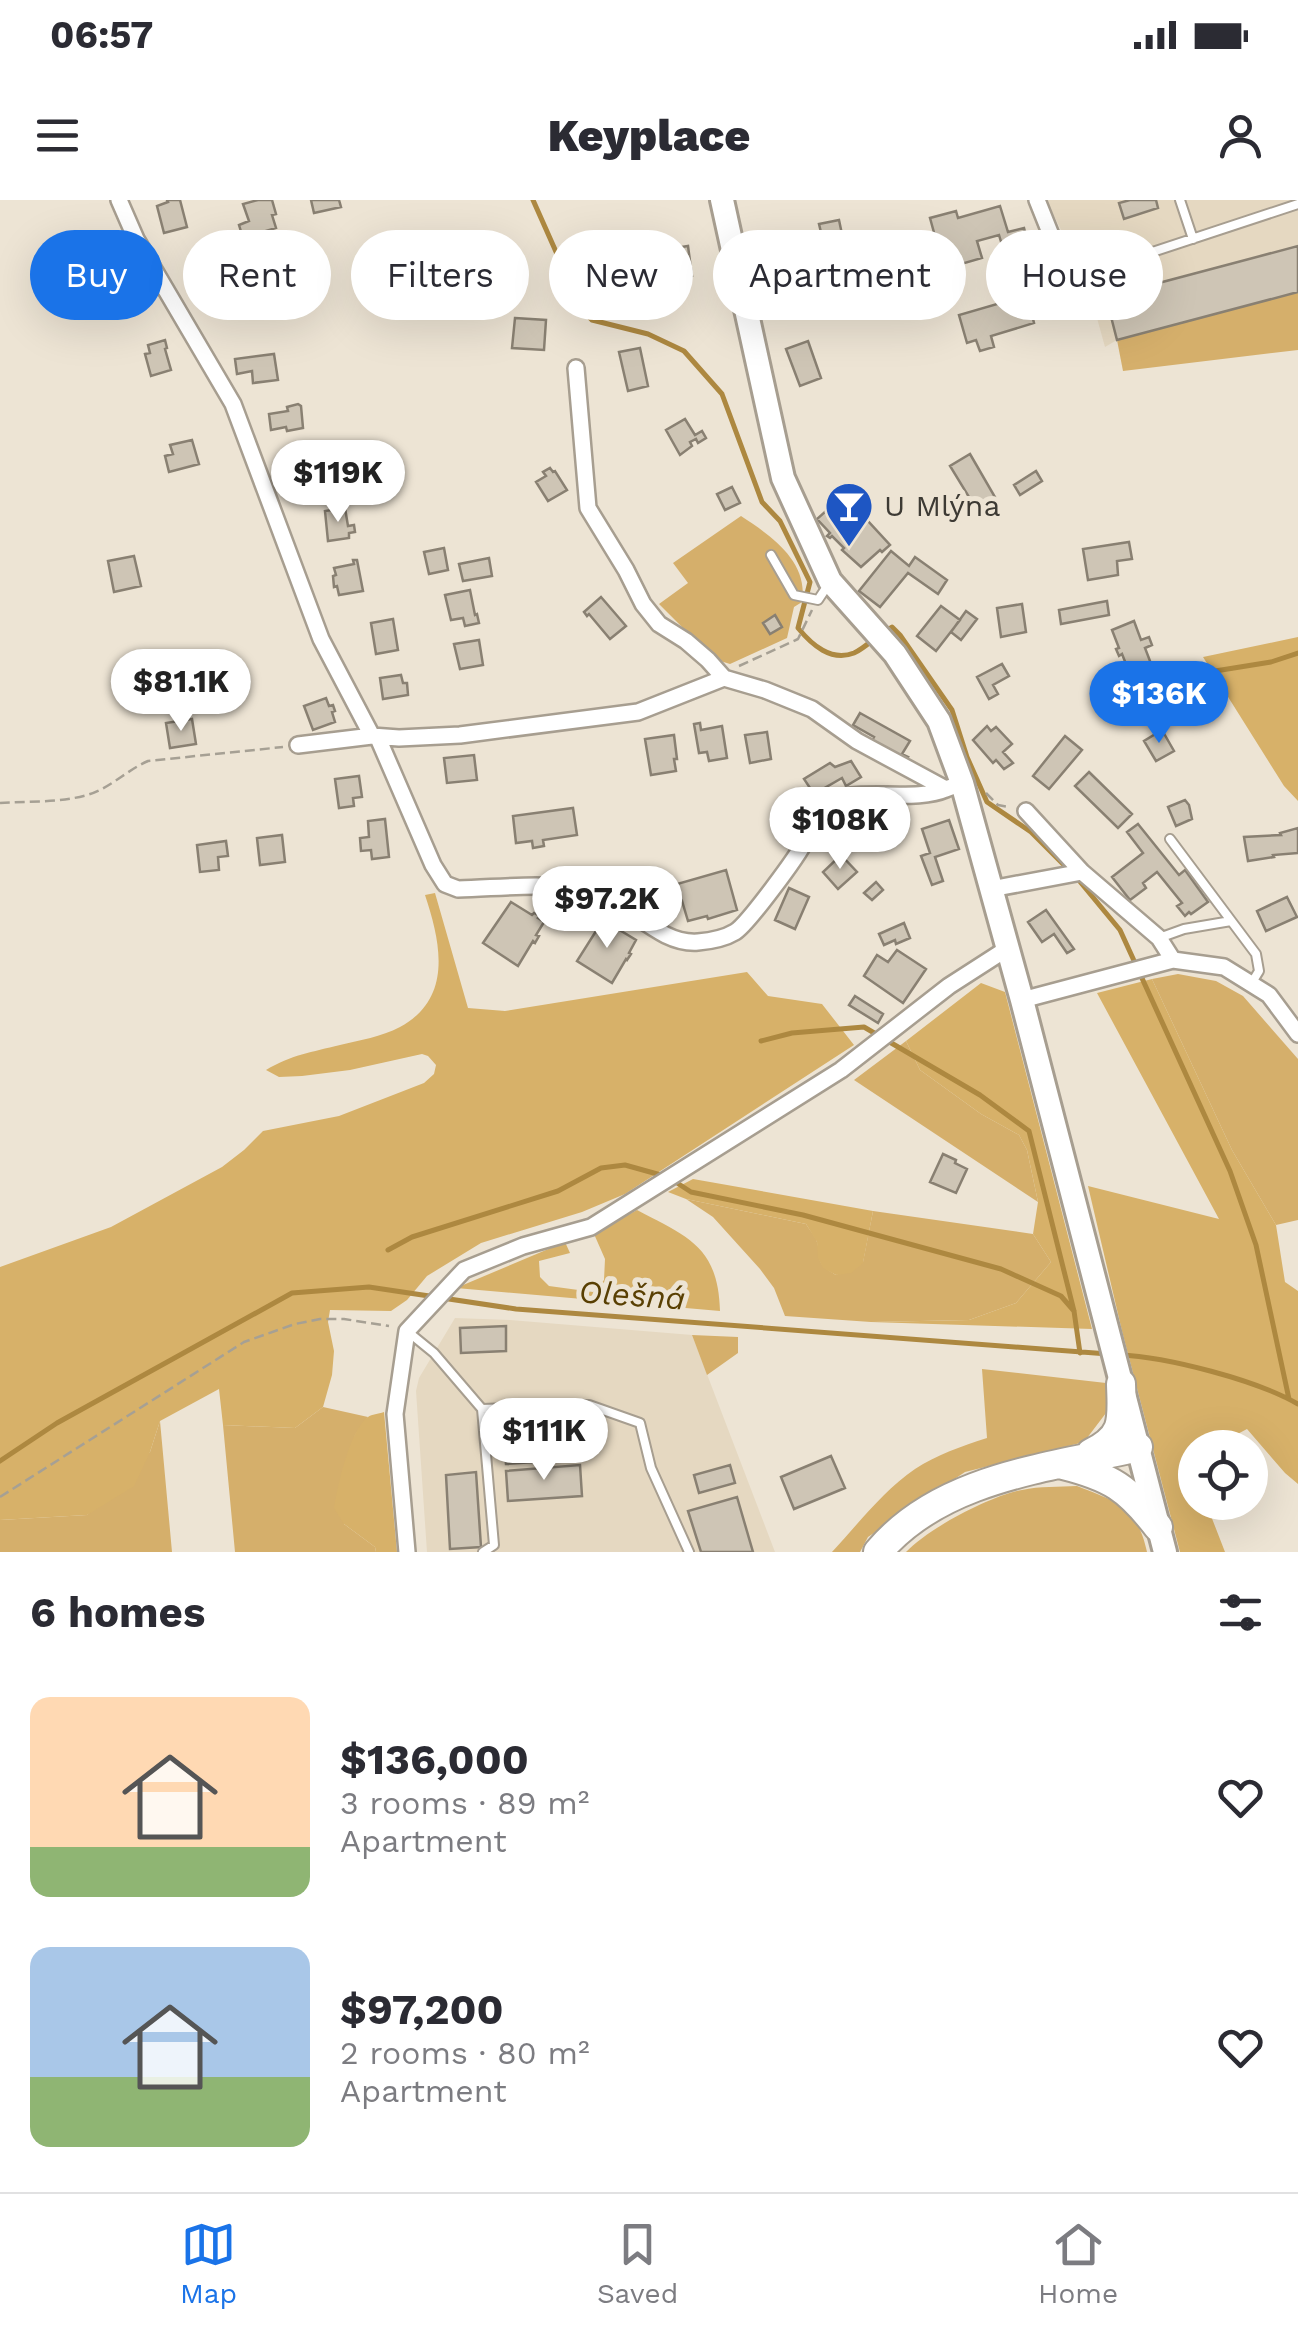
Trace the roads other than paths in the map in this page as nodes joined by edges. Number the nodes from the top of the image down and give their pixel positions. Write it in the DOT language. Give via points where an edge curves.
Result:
graph roads {
  1 [pos="119,200"];
  2 [pos="722,200"];
  3 [pos="1038,200"];
  4 [pos="1180,200"];
  5 [pos="1298,204"];
  6 [pos="1049,230"];
  7 [pos="1193,238"];
  8 [pos="1163,248"];
  9 [pos="576,368"];
  10 [pos="771,554"];
  11 [pos="824,590"];
  12 [pos="724,678"];
  13 [pos="375,737"];
  14 [pos="298,745"];
  15 [pos="954,786"];
  16 [pos="1026,812"];
  17 [pos="1170,839"];
  18 [pos="1075,872"];
  19 [pos="990,889"];
  20 [pos="1231,920"];
  21 [pos="1159,938"];
  22 [pos="1008,948"];
  23 [pos="1173,960"];
  24 [pos="1251,984"];
  25 [pos="1022,1000"];
  26 [pos="1298,1034"];
  27 [pos="408,1331"];
  28 [pos="1121,1384"];
  29 [pos="482,1409"];
  30 [pos="1138,1448"];
  31 [pos="1062,1465"];
  32 [pos="1162,1540"];
  33 [pos="407,1552"];
  34 [pos="482,1552"];
  35 [pos="689,1552"];
  36 [pos="878,1552"];
  1 -- 13 [label="street" via="233,404 320,639"];
  2 -- 11 [label="street" via="783,478"];
  3 -- 6 [label="street"];
  4 -- 7 [label="lane"];
  5 -- 7 [label="lane"];
  7 -- 8 [label="lane"];
  9 -- 12 [label="street" via="588,508 659,624"];
  10 -- 11 [label="lane" via="794,595"];
  11 -- 15 [label="street" via="895,654 939,721"];
  12 -- 13 [label="street" via="638,712 460,735"];
  12 -- 15 [label="street" via="812,709 857,741"];
  13 -- 14 [label="street"];
  13 -- 15 [label="street" via="444,884 555,886 599,894 688,942 732,934 750,919 805,841 822,804 880,794 925,796"];
  15 -- 19 [label="street"];
  16 -- 18 [label="street"];
  17 -- 20 [label="lane"];
  18 -- 19 [label="street"];
  18 -- 21 [label="street"];
  19 -- 22 [label="street"];
  20 -- 21 [label="lane"];
  20 -- 24 [label="lane" via="1256,954 1259,971"];
  21 -- 23 [label="street"];
  22 -- 25 [label="street"];
  22 -- 27 [label="street" via="841,1070 591,1227 464,1270"];
  23 -- 24 [label="street" via="1224,966"];
  23 -- 25 [label="street"];
  24 -- 26 [label="street" via="1269,995"];
  25 -- 28 [label="street"];
  27 -- 29 [label="lane"];
  27 -- 33 [label="street" via="395,1414"];
  28 -- 30 [label="street"];
  28 -- 31 [label="highway" via="1122,1423 1112,1440"];
  29 -- 34 [label="lane" via="494,1544"];
  29 -- 35 [label="lane" via="590,1405 640,1423 651,1468"];
  30 -- 31 [label="highway"];
  30 -- 32 [label="street"];
  31 -- 32 [label="highway" via="1118,1484 1140,1503"];
  31 -- 36 [label="highway" via="969,1489 912,1522"];
}
